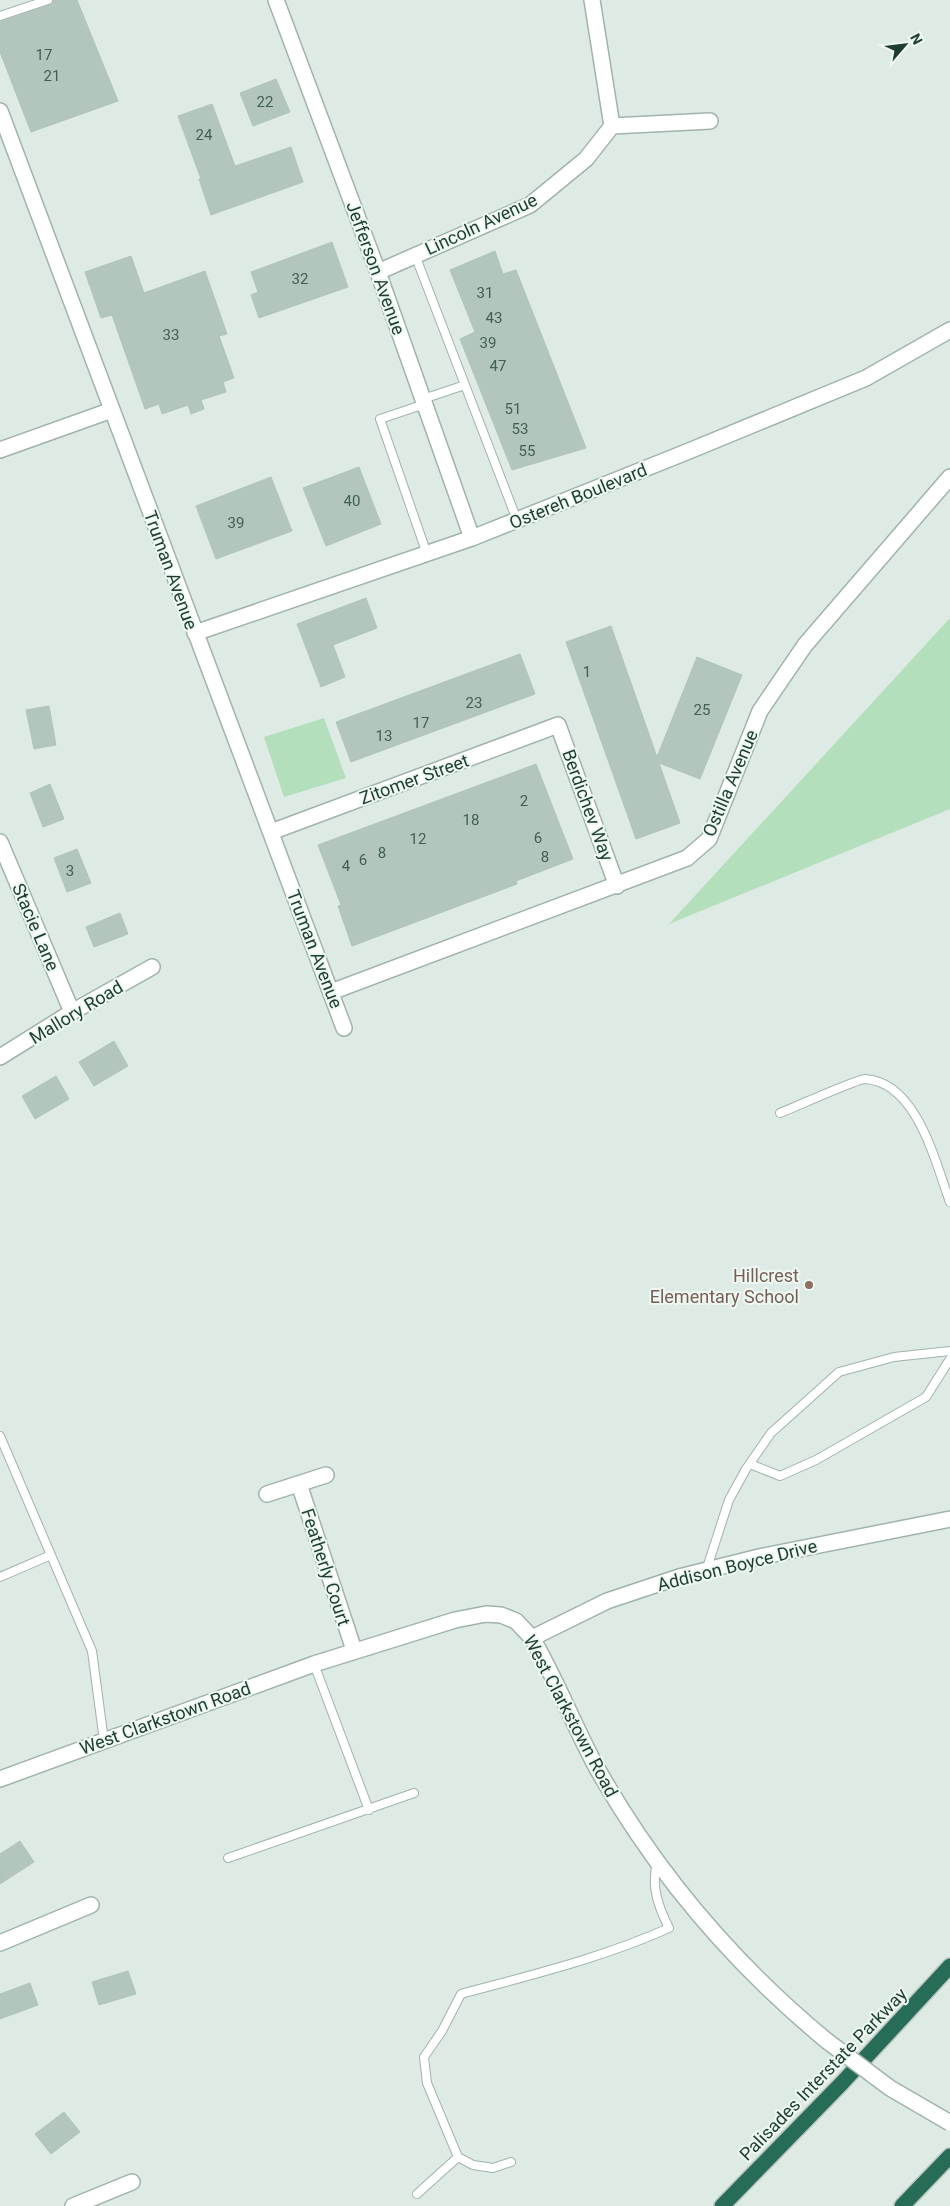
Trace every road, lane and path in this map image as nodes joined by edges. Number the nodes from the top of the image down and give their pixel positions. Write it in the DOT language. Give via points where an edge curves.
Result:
graph roads {
  1 [pos="48,0"];
  2 [pos="276,0"];
  3 [pos="592,0"];
  4 [pos="0,16"];
  5 [pos="0,111"];
  6 [pos="710,122"];
  7 [pos="612,126"];
  8 [pos="415,255"];
  9 [pos="378,272"];
  10 [pos="950,330"];
  11 [pos="465,385"];
  12 [pos="424,402"];
  13 [pos="112,410"];
  14 [pos="0,450"];
  15 [pos="950,477"];
  16 [pos="517,520"];
  17 [pos="472,538"];
  18 [pos="427,554"];
  19 [pos="195,634"];
  20 [pos="558,725"];
  21 [pos="271,832"];
  22 [pos="0,842"];
  23 [pos="617,886"];
  24 [pos="152,967"];
  25 [pos="331,992"];
  26 [pos="72,1012"];
  27 [pos="344,1028"];
  28 [pos="0,1057"];
  29 [pos="780,1113"];
  30 [pos="950,1202"];
  31 [pos="950,1351"];
  32 [pos="950,1360"];
  33 [pos="0,1436"];
  34 [pos="750,1464"];
  35 [pos="326,1475"];
  36 [pos="299,1484"];
  37 [pos="267,1494"];
  38 [pos="950,1519"];
  39 [pos="51,1555"];
  40 [pos="706,1571"];
  41 [pos="0,1578"];
  42 [pos="532,1638"];
  43 [pos="354,1650"];
  44 [pos="314,1664"];
  45 [pos="104,1741"];
  46 [pos="0,1778"];
  47 [pos="414,1793"];
  48 [pos="370,1810"];
  49 [pos="228,1858"];
  50 [pos="656,1862"];
  51 [pos="91,1905"];
  52 [pos="0,1942"];
  53 [pos="950,1966"];
  54 [pos="950,2123"];
  55 [pos="950,2156"];
  56 [pos="458,2157"];
  57 [pos="511,2162"];
  58 [pos="132,2182"];
  59 [pos="417,2194"];
  60 [pos="74,2206"];
  61 [pos="722,2206"];
  62 [pos="902,2206"];
  1 -- 4 [label="lane"];
  2 -- 9 [label="street, Jefferson Avenue"];
  3 -- 7 [label="street"];
  5 -- 13 [label="street, Truman Avenue"];
  6 -- 7 [label="street"];
  7 -- 8 [label="street, Lincoln Avenue" via="586,159 530,205"];
  8 -- 9 [label="street, Lincoln Avenue"];
  8 -- 11 [label="lane"];
  9 -- 12 [label="street, Jefferson Avenue"];
  10 -- 16 [label="street, Ostereh Boulevard" via="866,378"];
  11 -- 12 [label="lane"];
  11 -- 16 [label="lane"];
  12 -- 17 [label="street, Jefferson Avenue"];
  12 -- 18 [label="lane" via="380,419"];
  13 -- 14 [label="street"];
  13 -- 19 [label="street, Truman Avenue"];
  15 -- 23 [label="street, Ostilla Avenue" via="806,645 760,711 709,840 687,858"];
  16 -- 17 [label="street, Ostereh Boulevard"];
  17 -- 18 [label="street, Ostereh Boulevard"];
  18 -- 19 [label="street, Ostereh Boulevard"];
  19 -- 21 [label="street, Truman Avenue"];
  20 -- 21 [label="street, Zitomer Street"];
  20 -- 23 [label="street, Berdichev Way"];
  21 -- 25 [label="street, Truman Avenue"];
  22 -- 26 [label="street, Stacie Lane"];
  23 -- 25 [label="street, Ostilla Avenue"];
  24 -- 26 [label="street, Mallory Road"];
  25 -- 27 [label="street, Truman Avenue"];
  26 -- 28 [label="street, Mallory Road"];
  29 -- 30 [label="lane" via="864,1079 890,1086 907,1103 924,1133"];
  31 -- 34 [label="lane" via="894,1357 838,1372 771,1433"];
  32 -- 34 [label="lane" via="926,1397 816,1460 780,1476"];
  33 -- 39 [label="lane"];
  34 -- 40 [label="lane" via="729,1500"];
  35 -- 36 [label="street"];
  36 -- 37 [label="street"];
  36 -- 43 [label="street, Featherly Court"];
  38 -- 40 [label="street, Addison Boyce Drive" via="759,1557"];
  39 -- 41 [label="lane"];
  39 -- 45 [label="lane" via="92,1651"];
  40 -- 42 [label="street, Addison Boyce Drive" via="607,1601"];
  42 -- 43 [label="street, West Clarkstown Road" via="516,1621 486,1614"];
  42 -- 50 [label="street, West Clarkstown Road" via="597,1769"];
  43 -- 44 [label="street, West Clarkstown Road"];
  44 -- 45 [label="street, West Clarkstown Road"];
  44 -- 48 [label="lane"];
  45 -- 46 [label="street, West Clarkstown Road"];
  47 -- 48 [label="lane"];
  48 -- 49 [label="lane"];
  50 -- 54 [label="street, West Clarkstown Road, bridge" via="697,1913 782,2002 890,2088"];
  50 -- 56 [label="lane" via="656,1897 668,1928 600,1956 461,1994 424,2057 427,2083"];
  51 -- 52 [label="street"];
  53 -- 61 [label="highway, Palisades Interstate Parkway"];
  55 -- 62 [label="highway"];
  56 -- 57 [label="lane" via="473,2165 493,2168"];
  56 -- 59 [label="lane"];
  58 -- 60 [label="street"];
}
